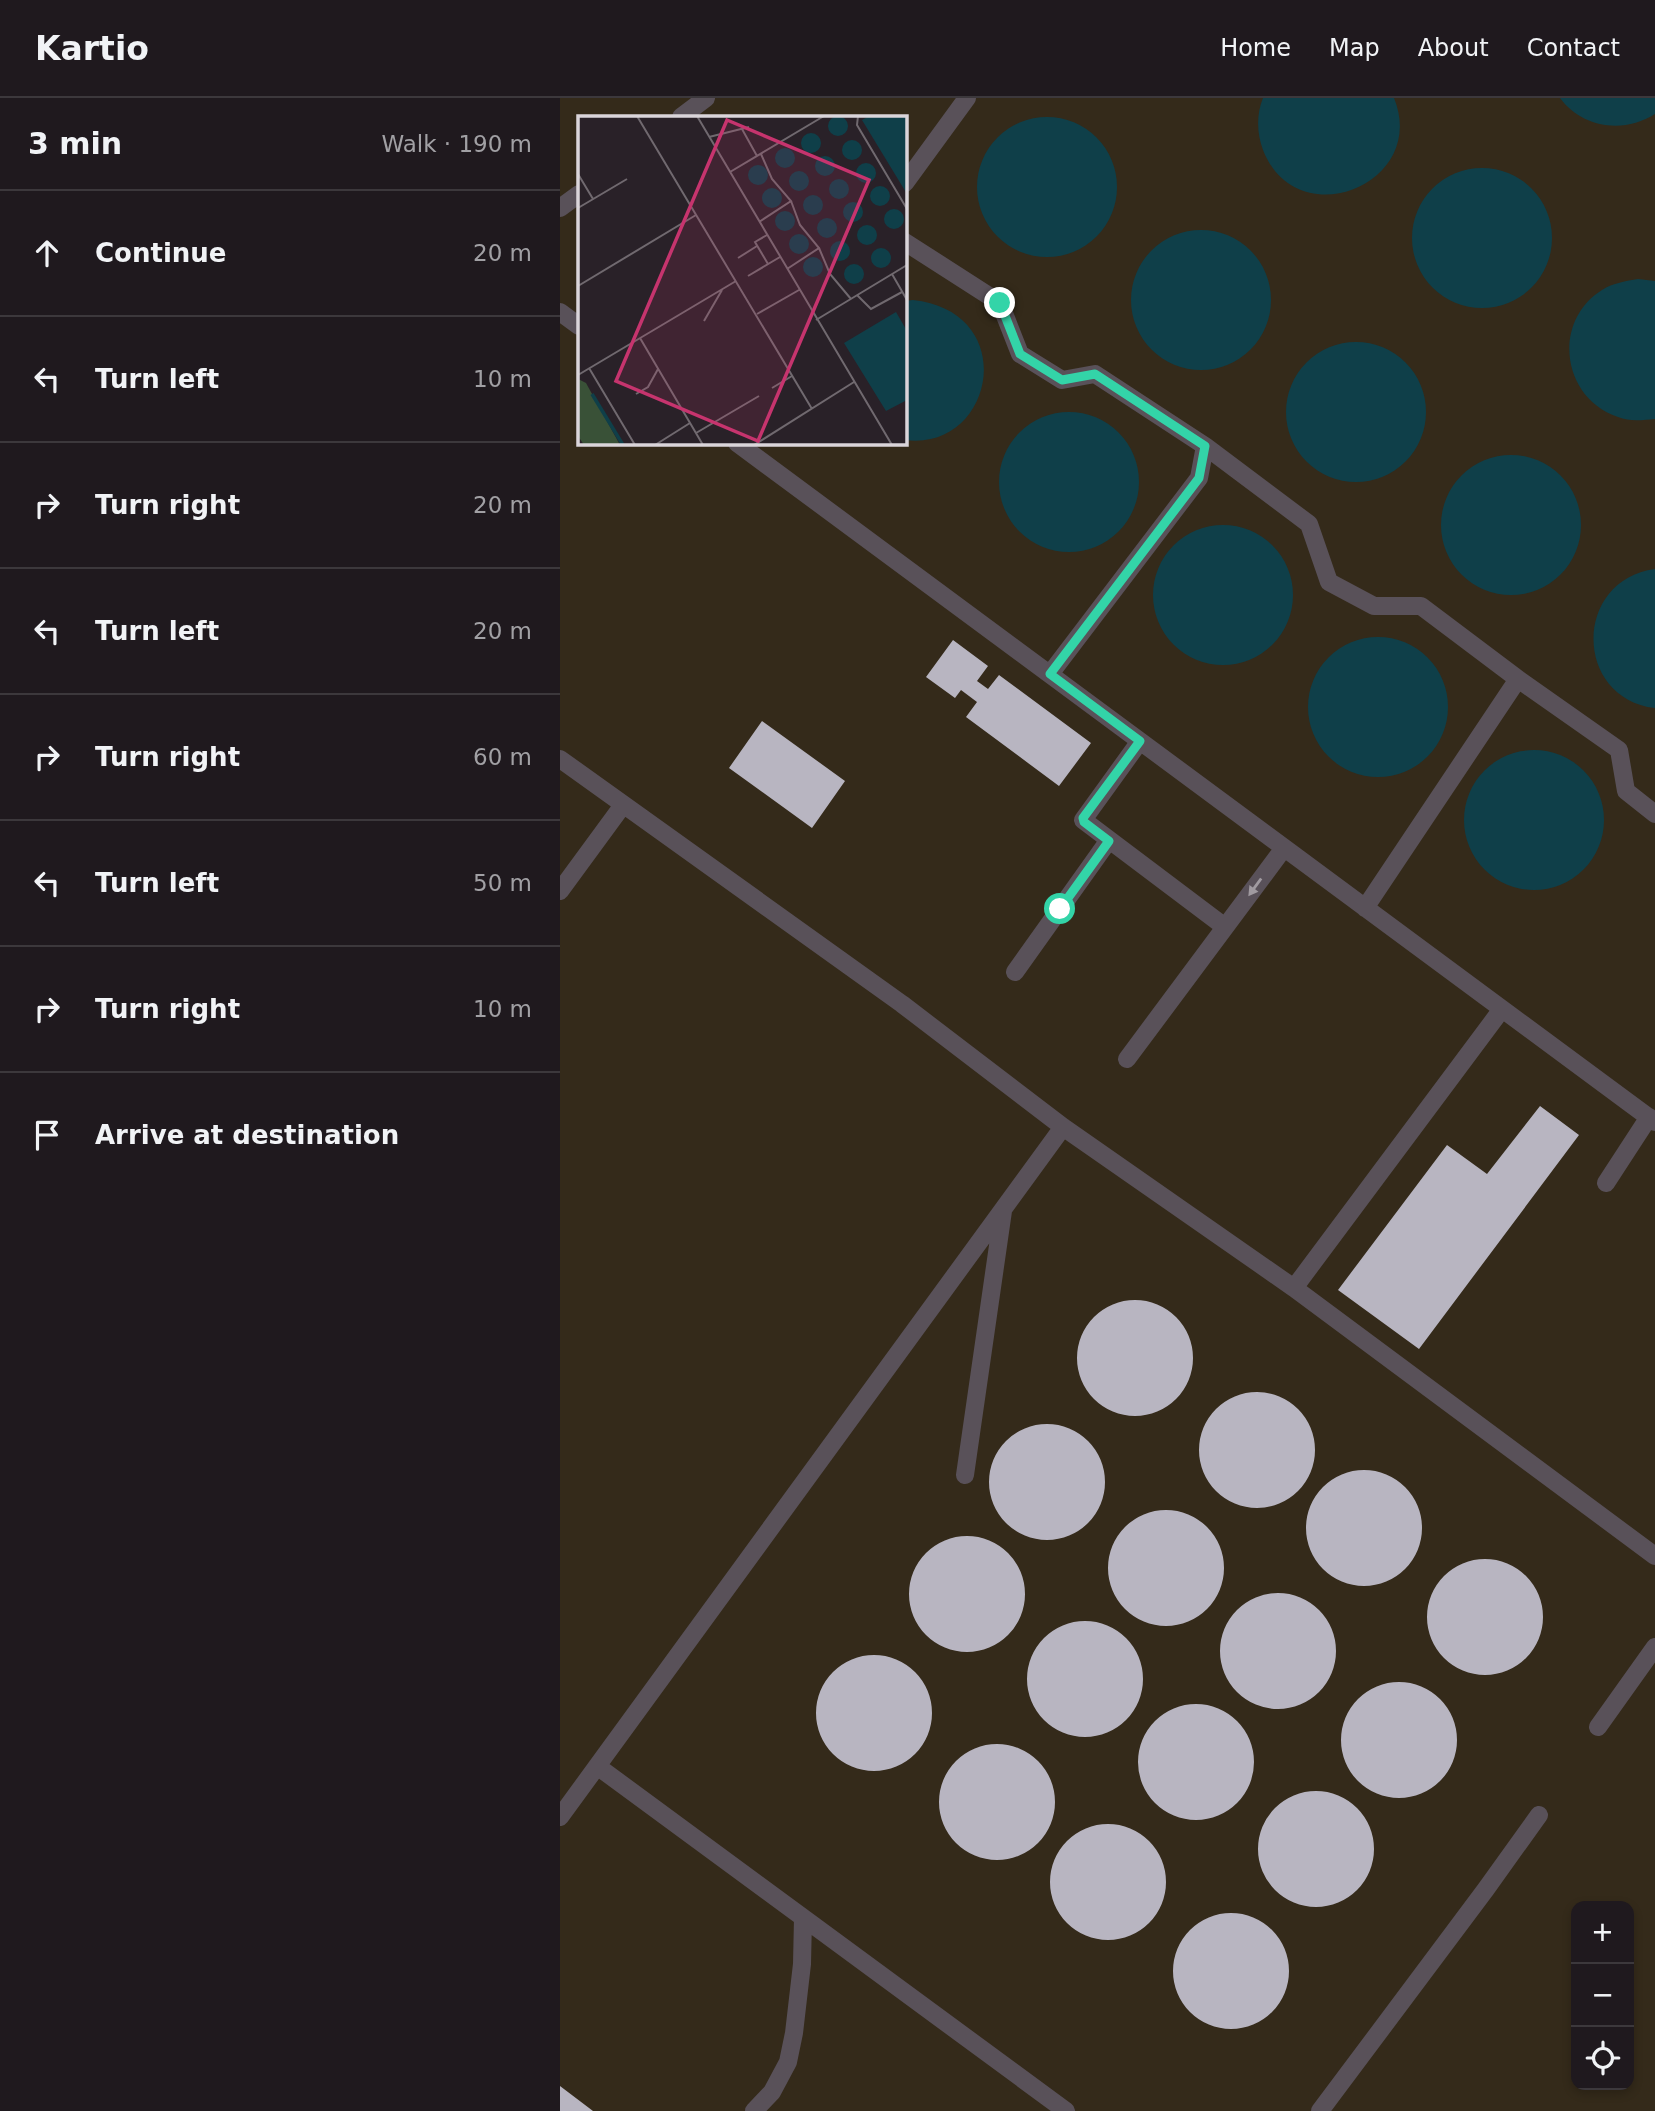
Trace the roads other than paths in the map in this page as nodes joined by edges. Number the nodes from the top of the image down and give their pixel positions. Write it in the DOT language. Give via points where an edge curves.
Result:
graph roads {
  1 [pos="706,98"];
  2 [pos="967,98"];
  3 [pos="684,116"];
  4 [pos="906,182"];
  5 [pos="578,195"];
  6 [pos="560,208"];
  7 [pos="906,243"];
  8 [pos="560,312"];
  9 [pos="578,325"];
  10 [pos="738,444"];
  11 [pos="1205,446"];
  12 [pos="1050,674"];
  13 [pos="1518,679"];
  14 [pos="1140,741"];
  15 [pos="560,759"];
  16 [pos="623,805"];
  17 [pos="1655,814"];
  18 [pos="1109,841"];
  19 [pos="1284,848"];
  20 [pos="560,891"];
  21 [pos="1365,908"];
  22 [pos="1225,927"];
  23 [pos="1016,972"];
  24 [pos="1502,1009"];
  25 [pos="1127,1059"];
  26 [pos="1652,1120"];
  27 [pos="1063,1127"];
  28 [pos="1606,1183"];
  29 [pos="1004,1207"];
  30 [pos="1294,1288"];
  31 [pos="965,1475"];
  32 [pos="1655,1556"];
  33 [pos="1655,1647"];
  34 [pos="1598,1727"];
  35 [pos="597,1766"];
  36 [pos="1539,1815"];
  37 [pos="560,1816"];
  38 [pos="803,1918"];
  39 [pos="754,2111"];
  40 [pos="1066,2111"];
  41 [pos="1320,2111"];
  1 -- 3 [label="lane"];
  2 -- 4 [label="lane"];
  5 -- 6 [label="lane"];
  7 -- 11 [label="lane" via="1000,303 1020,354 1062,380 1095,374"];
  8 -- 9 [label="lane"];
  10 -- 12 [label="lane"];
  11 -- 12 [label="lane" via="1199,478"];
  11 -- 13 [label="lane" via="1309,524 1329,582 1374,607 1421,606"];
  12 -- 14 [label="lane"];
  13 -- 17 [label="lane" via="1619,750 1626,791"];
  13 -- 21 [label="lane"];
  14 -- 18 [label="lane" via="1083,820"];
  14 -- 19 [label="lane"];
  15 -- 16 [label="lane"];
  16 -- 20 [label="lane"];
  16 -- 27 [label="lane" via="902,1004"];
  18 -- 22 [label="lane"];
  18 -- 23 [label="lane"];
  19 -- 21 [label="lane"];
  19 -- 22 [label="lane, one-way"];
  21 -- 24 [label="lane"];
  22 -- 25 [label="lane"];
  24 -- 26 [label="lane"];
  24 -- 30 [label="lane"];
  26 -- 28 [label="lane"];
  27 -- 29 [label="lane"];
  27 -- 30 [label="lane"];
  29 -- 31 [label="lane"];
  29 -- 35 [label="lane"];
  30 -- 32 [label="lane"];
  33 -- 34 [label="lane"];
  35 -- 37 [label="lane"];
  35 -- 38 [label="lane"];
  36 -- 41 [label="lane"];
  38 -- 39 [label="lane" via="802,1964 788,2062 772,2092"];
  38 -- 40 [label="lane"];
}
